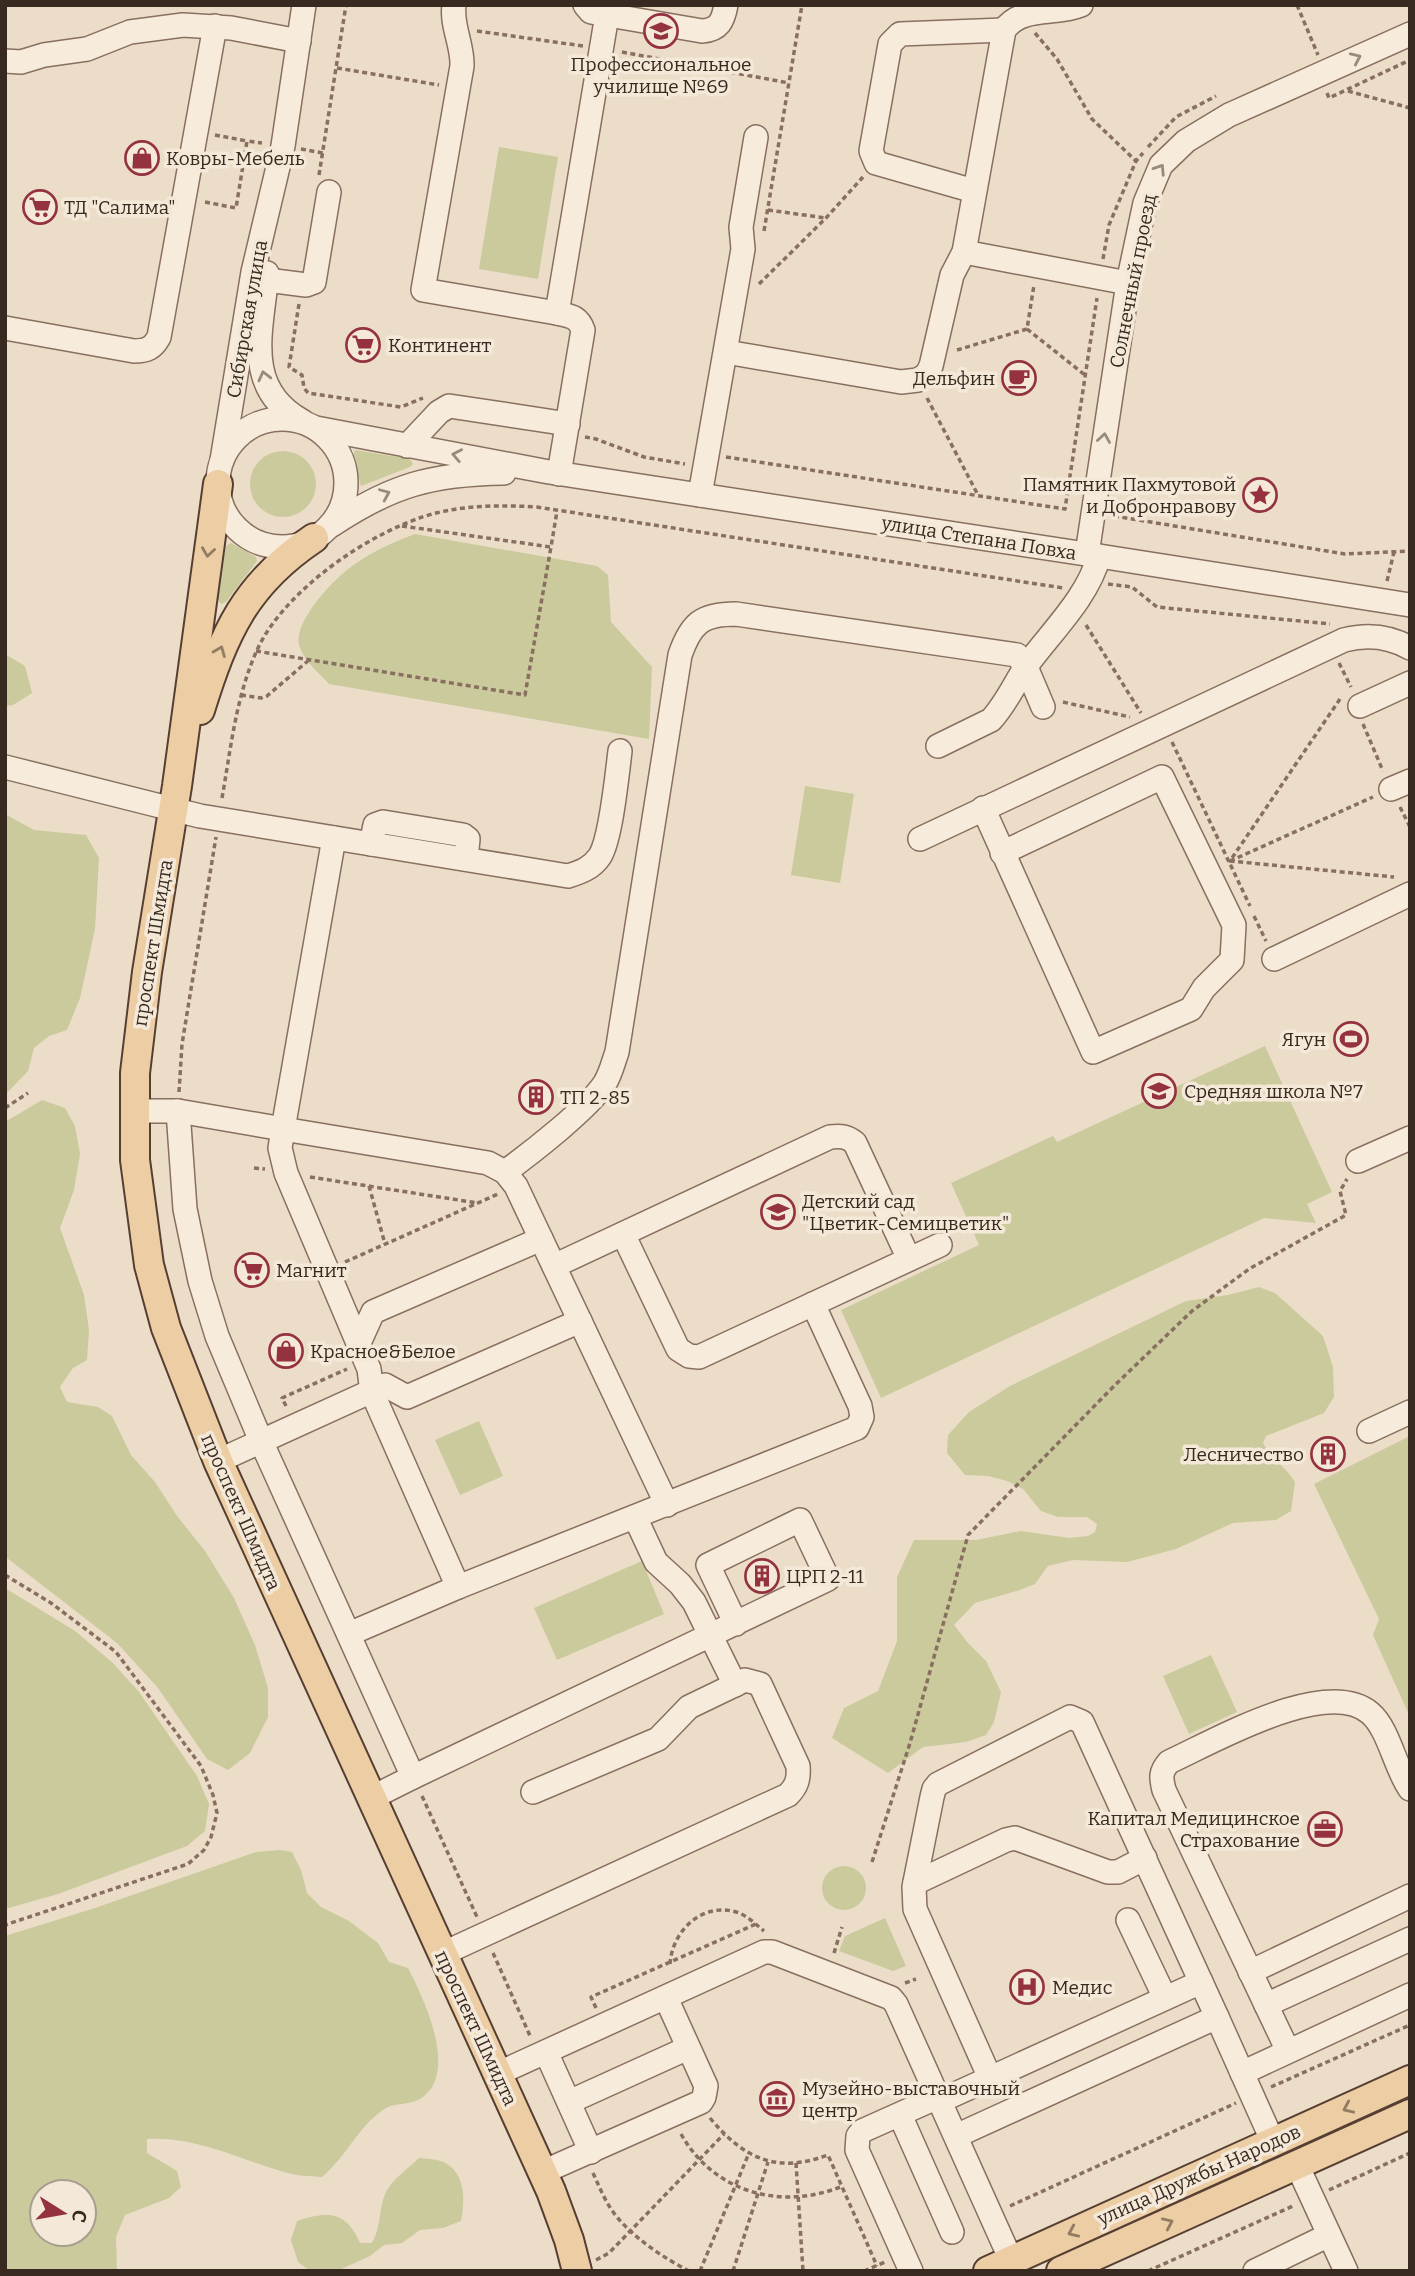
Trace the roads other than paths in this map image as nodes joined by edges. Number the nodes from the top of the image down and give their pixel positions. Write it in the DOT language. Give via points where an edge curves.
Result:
graph roads {
  1 [pos="304,5"];
  2 [pos="454,5"];
  3 [pos="585,5"];
  4 [pos="726,5"];
  5 [pos="1081,5"];
  6 [pos="607,15"];
  7 [pos="1012,23"];
  8 [pos="215,26"];
  9 [pos="1410,34"];
  10 [pos="299,41"];
  11 [pos="5,61"];
  12 [pos="755,136"];
  13 [pos="276,179"];
  14 [pos="974,191"];
  15 [pos="329,192"];
  16 [pos="964,252"];
  17 [pos="267,280"];
  18 [pos="1128,283"];
  19 [pos="557,313"];
  20 [pos="5,328"];
  21 [pos="726,352"];
  22 [pos="568,418"];
  23 [pos="312,426"];
  24 [pos="407,446"];
  25 [pos="220,472"];
  26 [pos="554,473"];
  27 [pos="700,495"];
  28 [pos="321,533"];
  29 [pos="1093,555"];
  30 [pos="1397,597"];
  31 [pos="1400,643"];
  32 [pos="1026,667"];
  33 [pos="1410,684"];
  34 [pos="1040,701"];
  35 [pos="1360,706"];
  36 [pos="939,746"];
  37 [pos="620,751"];
  38 [pos="5,767"];
  39 [pos="175,799"];
  40 [pos="983,808"];
  41 [pos="334,838"];
  42 [pos="920,839"];
  43 [pos="1002,853"];
  44 [pos="1403,886"];
  45 [pos="1273,959"];
  46 [pos="134,1111"];
  47 [pos="178,1111"];
  48 [pos="283,1129"];
  49 [pos="1410,1138"];
  50 [pos="1358,1161"];
  51 [pos="510,1179"];
  52 [pos="623,1234"];
  53 [pos="541,1238"];
  54 [pos="940,1245"];
  55 [pos="909,1259"];
  56 [pos="554,1266"];
  57 [pos="813,1304"];
  58 [pos="580,1321"];
  59 [pos="357,1354"];
  60 [pos="372,1392"];
  61 [pos="1410,1412"];
  62 [pos="1369,1432"];
  63 [pos="261,1441"];
  64 [pos="218,1461"];
  65 [pos="667,1505"];
  66 [pos="635,1517"];
  67 [pos="458,1587"];
  68 [pos="736,1624"];
  69 [pos="349,1634"];
  70 [pos="711,1636"];
  71 [pos="735,1685"];
  72 [pos="413,1777"];
  73 [pos="1410,1789"];
  74 [pos="533,1792"];
  75 [pos="372,1798"];
  76 [pos="920,1855"];
  77 [pos="1145,1858"];
  78 [pos="956,1864"];
  79 [pos="915,1883"];
  80 [pos="1410,1896"];
  81 [pos="1128,1920"];
  82 [pos="1410,1939"];
  83 [pos="442,1954"];
  84 [pos="1250,1972"];
  85 [pos="1201,1982"];
  86 [pos="1410,1995"];
  87 [pos="666,1998"];
  88 [pos="1165,1998"];
  89 [pos="1266,2005"];
  90 [pos="1217,2017"];
  91 [pos="688,2048"];
  92 [pos="1288,2051"];
  93 [pos="543,2054"];
  94 [pos="1242,2073"];
  95 [pos="497,2074"];
  96 [pos="989,2078"];
  97 [pos="1410,2080"];
  98 [pos="939,2099"];
  99 [pos="569,2102"];
  100 [pos="1410,2114"];
  101 [pos="900,2115"];
  102 [pos="956,2136"];
  103 [pos="1273,2141"];
  104 [pos="588,2154"];
  105 [pos="1297,2165"];
  106 [pos="547,2182"];
  107 [pos="952,2232"];
  108 [pos="1329,2235"];
  109 [pos="907,2262"];
  110 [pos="1000,2266"];
  111 [pos="590,2268"];
  112 [pos="1061,2271"];
  113 [pos="1255,2271"];
  114 [pos="1346,2271"];
  1 -- 10 [label="street, Сибирская улица"];
  2 -- 19 [label="street" via="463,54 423,289"];
  3 -- 6 [label="street" via="591,12"];
  4 -- 6 [label="street" via="724,18 711,31"];
  5 -- 7 [label="street"];
  6 -- 19 [label="street"];
  7 -- 14 [label="street"];
  7 -- 14 [label="street" via="900,34 890,44 871,151 876,163"];
  8 -- 10 [label="street"];
  8 -- 11 [label="street" via="130,32 86,49"];
  8 -- 20 [label="street" via="154,345 134,351"];
  18 -- 9 [label="street, Солнечный проезд, one-way" via="1153,180 1178,148 1229,115"];
  10 -- 13 [label="street, Сибирская улица"];
  12 -- 21 [label="street"];
  13 -- 17 [label="street, Сибирская улица"];
  13 -- 25 [label="street, Сибирская улица" via="253,272"];
  14 -- 16 [label="street"];
  15 -- 17 [label="street" via="314,282"];
  16 -- 18 [label="street"];
  16 -- 21 [label="street" via="951,275 935,356 927,374 918,380 901,382"];
  23 -- 17 [label="street, Сибирская улица, one-way" via="273,399 263,376"];
  29 -- 18 [label="street, Солнечный проезд, one-way"];
  19 -- 22 [label="street" via="580,321 583,330"];
  21 -- 27 [label="street"];
  22 -- 24 [label="street" via="449,406"];
  22 -- 26 [label="street"];
  23 -- 24 [label="street, улица Степана Повха"];
  23 -- 25 [label="street" via="283,419 257,423 236,438"];
  23 -- 28 [label="street" via="339,453 346,478 340,509"];
  26 -- 24 [label="street, улица Степана Повха, one-way"];
  25 -- 28 [label="street" via="220,501 237,529 251,539 283,547"];
  25 -- 39 [label="main road, проспект Шмидта, one-way"];
  26 -- 27 [label="street, улица Степана Повха"];
  28 -- 26 [label="street, улица Степана Повха, one-way" via="374,498 419,481 457,475"];
  27 -- 29 [label="street, улица Степана Повха"];
  39 -- 28 [label="main road, проспект Шмидта, one-way" via="217,658 243,605 267,576"];
  29 -- 30 [label="street, улица Степана Повха"];
  29 -- 32 [label="street, Солнечный проезд" via="1082,592"];
  30 -- 31 [label="street"];
  31 -- 40 [label="street" via="1356,636 1331,645 1155,723"];
  32 -- 34 [label="street"];
  32 -- 36 [label="street, Солнечный проезд" via="990,720"];
  32 -- 51 [label="street" via="1017,656 736,614 716,614 699,622 687,635 680,655 611,1071 603,1086 529,1154"];
  33 -- 35 [label="street"];
  37 -- 41 [label="street" via="606,844 582,872 568,876"];
  38 -- 39 [label="street"];
  39 -- 41 [label="street" via="219,820"];
  39 -- 46 [label="main road, проспект Шмидта" via="140,1029"];
  40 -- 42 [label="street"];
  40 -- 43 [label="street"];
  41 -- 48 [label="street"];
  43 -- 43 [label="street" via="1093,1052 1191,1009 1204,988 1232,960 1234,925 1162,777"];
  44 -- 45 [label="street"];
  46 -- 47 [label="street"];
  46 -- 64 [label="main road, проспект Шмидта" via="135,1160 149,1265 170,1339"];
  47 -- 48 [label="street"];
  47 -- 63 [label="street" via="185,1209 200,1281 217,1336"];
  48 -- 51 [label="street" via="488,1163"];
  48 -- 59 [label="street" via="280,1149 286,1173"];
  49 -- 50 [label="street"];
  51 -- 53 [label="street"];
  52 -- 55 [label="street" via="840,1136 855,1143"];
  52 -- 56 [label="street"];
  52 -- 57 [label="street" via="678,1349 689,1356 708,1354"];
  53 -- 56 [label="street"];
  53 -- 59 [label="street" via="373,1312"];
  54 -- 55 [label="street"];
  55 -- 57 [label="street"];
  56 -- 58 [label="street"];
  57 -- 65 [label="street" via="860,1406 857,1428"];
  58 -- 60 [label="street" via="407,1397 385,1385"];
  58 -- 65 [label="street"];
  59 -- 60 [label="street" via="369,1368"];
  60 -- 63 [label="street"];
  60 -- 67 [label="street"];
  61 -- 62 [label="street"];
  63 -- 64 [label="street"];
  63 -- 69 [label="street"];
  64 -- 75 [label="main road, проспект Шмидта"];
  65 -- 66 [label="street"];
  66 -- 67 [label="street"];
  66 -- 70 [label="street" via="656,1562 694,1602"];
  67 -- 69 [label="street"];
  68 -- 68 [label="street" via="708,1565 800,1520 828,1579"];
  68 -- 70 [label="street"];
  69 -- 72 [label="street"];
  70 -- 71 [label="street"];
  70 -- 72 [label="street"];
  71 -- 74 [label="street" via="689,1707 658,1739"];
  71 -- 83 [label="street" via="746,1680 760,1684 798,1766 799,1779 788,1796"];
  72 -- 75 [label="street"];
  73 -- 84 [label="street" via="1370,1712 1335,1702 1296,1706 1169,1762 1161,1777 1164,1790"];
  75 -- 83 [label="main road, проспект Шмидта"];
  76 -- 77 [label="street" via="938,1784 1070,1717 1082,1722"];
  76 -- 78 [label="street"];
  76 -- 79 [label="street"];
  77 -- 78 [label="street" via="1118,1872 1108,1872 1015,1838"];
  77 -- 85 [label="street"];
  78 -- 79 [label="street"];
  79 -- 96 [label="street" via="915,1909"];
  80 -- 84 [label="street"];
  81 -- 88 [label="street"];
  82 -- 89 [label="street"];
  83 -- 95 [label="main road, проспект Шмидта"];
  84 -- 89 [label="street"];
  85 -- 88 [label="street"];
  85 -- 90 [label="street"];
  86 -- 92 [label="street"];
  87 -- 91 [label="street"];
  87 -- 93 [label="street"];
  87 -- 98 [label="street" via="772,1952 891,1998"];
  88 -- 96 [label="street"];
  89 -- 92 [label="street"];
  90 -- 94 [label="street"];
  90 -- 102 [label="street"];
  91 -- 99 [label="street"];
  91 -- 104 [label="street" via="706,2086 701,2102"];
  92 -- 94 [label="street"];
  93 -- 95 [label="street"];
  93 -- 99 [label="street"];
  94 -- 103 [label="street"];
  95 -- 106 [label="main road, проспект Шмидта"];
  96 -- 98 [label="street"];
  97 -- 103 [label="main road, улица Дружбы Народов, one-way"];
  98 -- 101 [label="street"];
  98 -- 102 [label="street"];
  99 -- 104 [label="street"];
  100 -- 105 [label="main road, улица Дружбы Народов"];
  101 -- 107 [label="street"];
  101 -- 109 [label="street" via="862,2132 856,2142"];
  102 -- 110 [label="street" via="990,2215"];
  103 -- 110 [label="main road, улица Дружбы Народов, one-way"];
  104 -- 106 [label="street"];
  105 -- 108 [label="street"];
  112 -- 105 [label="main road, улица Дружбы Народов, one-way"];
  106 -- 111 [label="main road, проспект Шмидта"];
  108 -- 113 [label="street"];
  108 -- 114 [label="street"];
}
